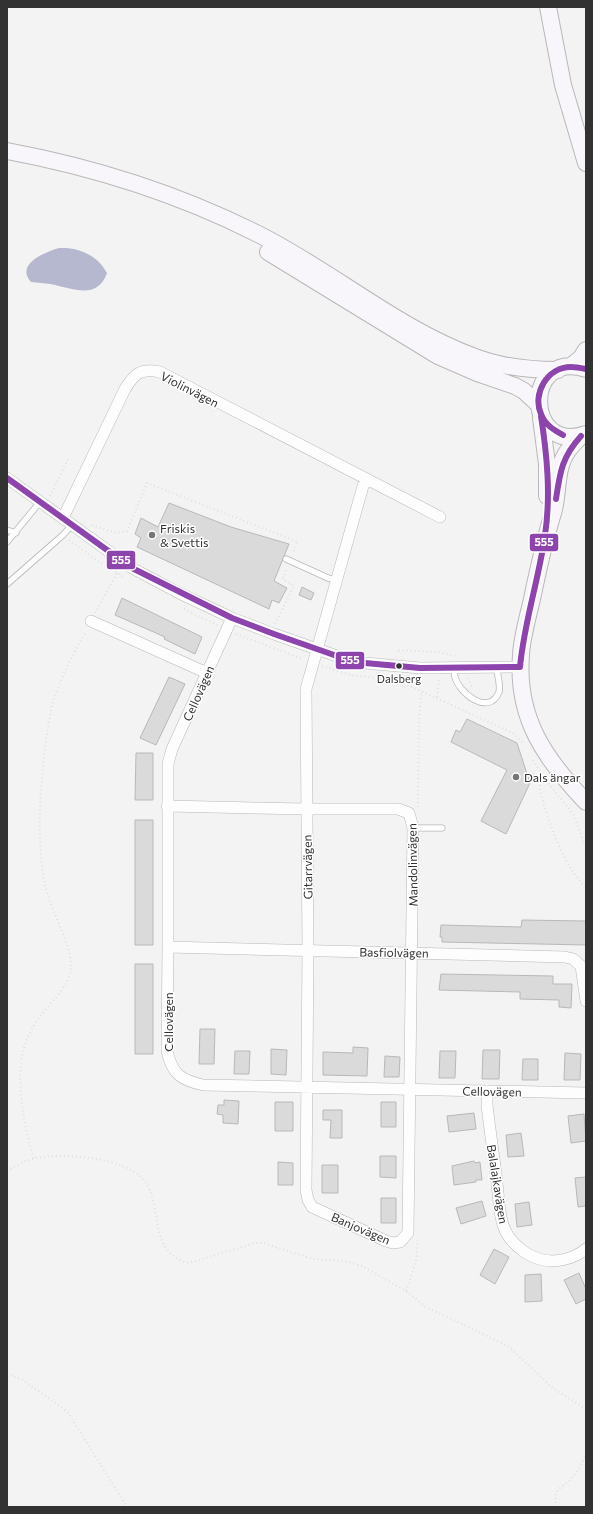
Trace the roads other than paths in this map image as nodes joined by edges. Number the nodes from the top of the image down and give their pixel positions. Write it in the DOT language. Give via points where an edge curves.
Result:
graph roads {
  1 [pos="548,7"];
  2 [pos="7,151"];
  3 [pos="7,160"];
  4 [pos="586,163"];
  5 [pos="586,350"];
  6 [pos="572,368"];
  7 [pos="539,410"];
  8 [pos="583,435"];
  9 [pos="7,478"];
  10 [pos="365,479"];
  11 [pos="44,500"];
  12 [pos="440,517"];
  13 [pos="63,518"];
  14 [pos="73,524"];
  15 [pos="7,530"];
  16 [pos="16,534"];
  17 [pos="546,535"];
  18 [pos="7,542"];
  19 [pos="287,560"];
  20 [pos="336,580"];
  21 [pos="7,584"];
  22 [pos="232,618"];
  23 [pos="91,621"];
  24 [pos="316,649"];
  25 [pos="520,667"];
  26 [pos="454,668"];
  27 [pos="497,668"];
  28 [pos="207,673"];
  29 [pos="586,802"];
  30 [pos="167,806"];
  31 [pos="306,809"];
  32 [pos="413,828"];
  33 [pos="442,828"];
  34 [pos="168,947"];
  35 [pos="308,950"];
  36 [pos="412,953"];
  37 [pos="586,1002"];
  38 [pos="307,1086"];
  39 [pos="410,1089"];
  40 [pos="487,1091"];
  41 [pos="586,1093"];
  42 [pos="586,1249"];
  1 -- 4 [label="main road" via="562,85"];
  2 -- 6 [label="main road" via="52,159 120,178 188,203 250,230 324,271 402,321 476,357 512,366"];
  3 -- 7 [label="main road" via="117,186 252,242 438,356 524,391"];
  5 -- 6 [label="main road"];
  6 -- 7 [label="main road" via="549,375 539,394"];
  7 -- 8 [label="main road" via="548,426 557,433 569,437"];
  7 -- 17 [label="main road" via="548,471"];
  8 -- 17 [label="main road" via="567,452 560,468 556,500"];
  9 -- 11 [label="street"];
  10 -- 12 [label="street, Violinvägen"];
  10 -- 13 [label="street, Violinvägen" via="160,372 145,371 132,377 125,388"];
  10 -- 20 [label="street"];
  11 -- 13 [label="street"];
  11 -- 16 [label="lane"];
  13 -- 14 [label="street"];
  14 -- 21 [label="lane"];
  14 -- 22 [label="street" via="132,568"];
  15 -- 16 [label="lane"];
  16 -- 18 [label="lane"];
  17 -- 25 [label="main road" via="523,639"];
  19 -- 20 [label="lane"];
  20 -- 24 [label="street"];
  22 -- 24 [label="street"];
  22 -- 28 [label="street, Cellovägen"];
  23 -- 28 [label="street"];
  24 -- 26 [label="street" via="354,662 420,668"];
  24 -- 31 [label="street, Gitarrvägen" via="306,689"];
  25 -- 27 [label="street"];
  25 -- 29 [label="main road" via="525,706 532,727 560,775"];
  26 -- 27 [label="street"];
  26 -- 27 [label="lane" via="455,678 468,696 483,703 489,702 498,693 500,686"];
  28 -- 30 [label="street, Cellovägen" via="172,749 168,764"];
  30 -- 31 [label="street, Mandolinvägen"];
  30 -- 34 [label="street, Cellovägen"];
  31 -- 32 [label="street, Mandolinvägen" via="398,809 409,813"];
  31 -- 35 [label="street, Gitarrvägen"];
  32 -- 33 [label="lane"];
  32 -- 36 [label="street, Mandolinvägen"];
  34 -- 35 [label="street, Basfiolvägen"];
  34 -- 38 [label="street, Cellovägen" via="167,1051 169,1063 176,1074 187,1082 203,1085"];
  35 -- 36 [label="street, Basfiolvägen"];
  35 -- 38 [label="street, Gitarrvägen"];
  36 -- 37 [label="street, Basfiolvägen" via="573,959 581,966"];
  36 -- 39 [label="street, Mandolinvägen"];
  38 -- 39 [label="street, Cellovägen"];
  38 -- 39 [label="street, Banjovägen" via="308,1200 312,1207 393,1243 400,1242 408,1233"];
  39 -- 40 [label="street, Cellovägen"];
  40 -- 41 [label="street, Cellovägen"];
  40 -- 42 [label="street, Balalajkavägen" via="500,1206 507,1234 522,1250 535,1258 547,1261 571,1258"];
}
